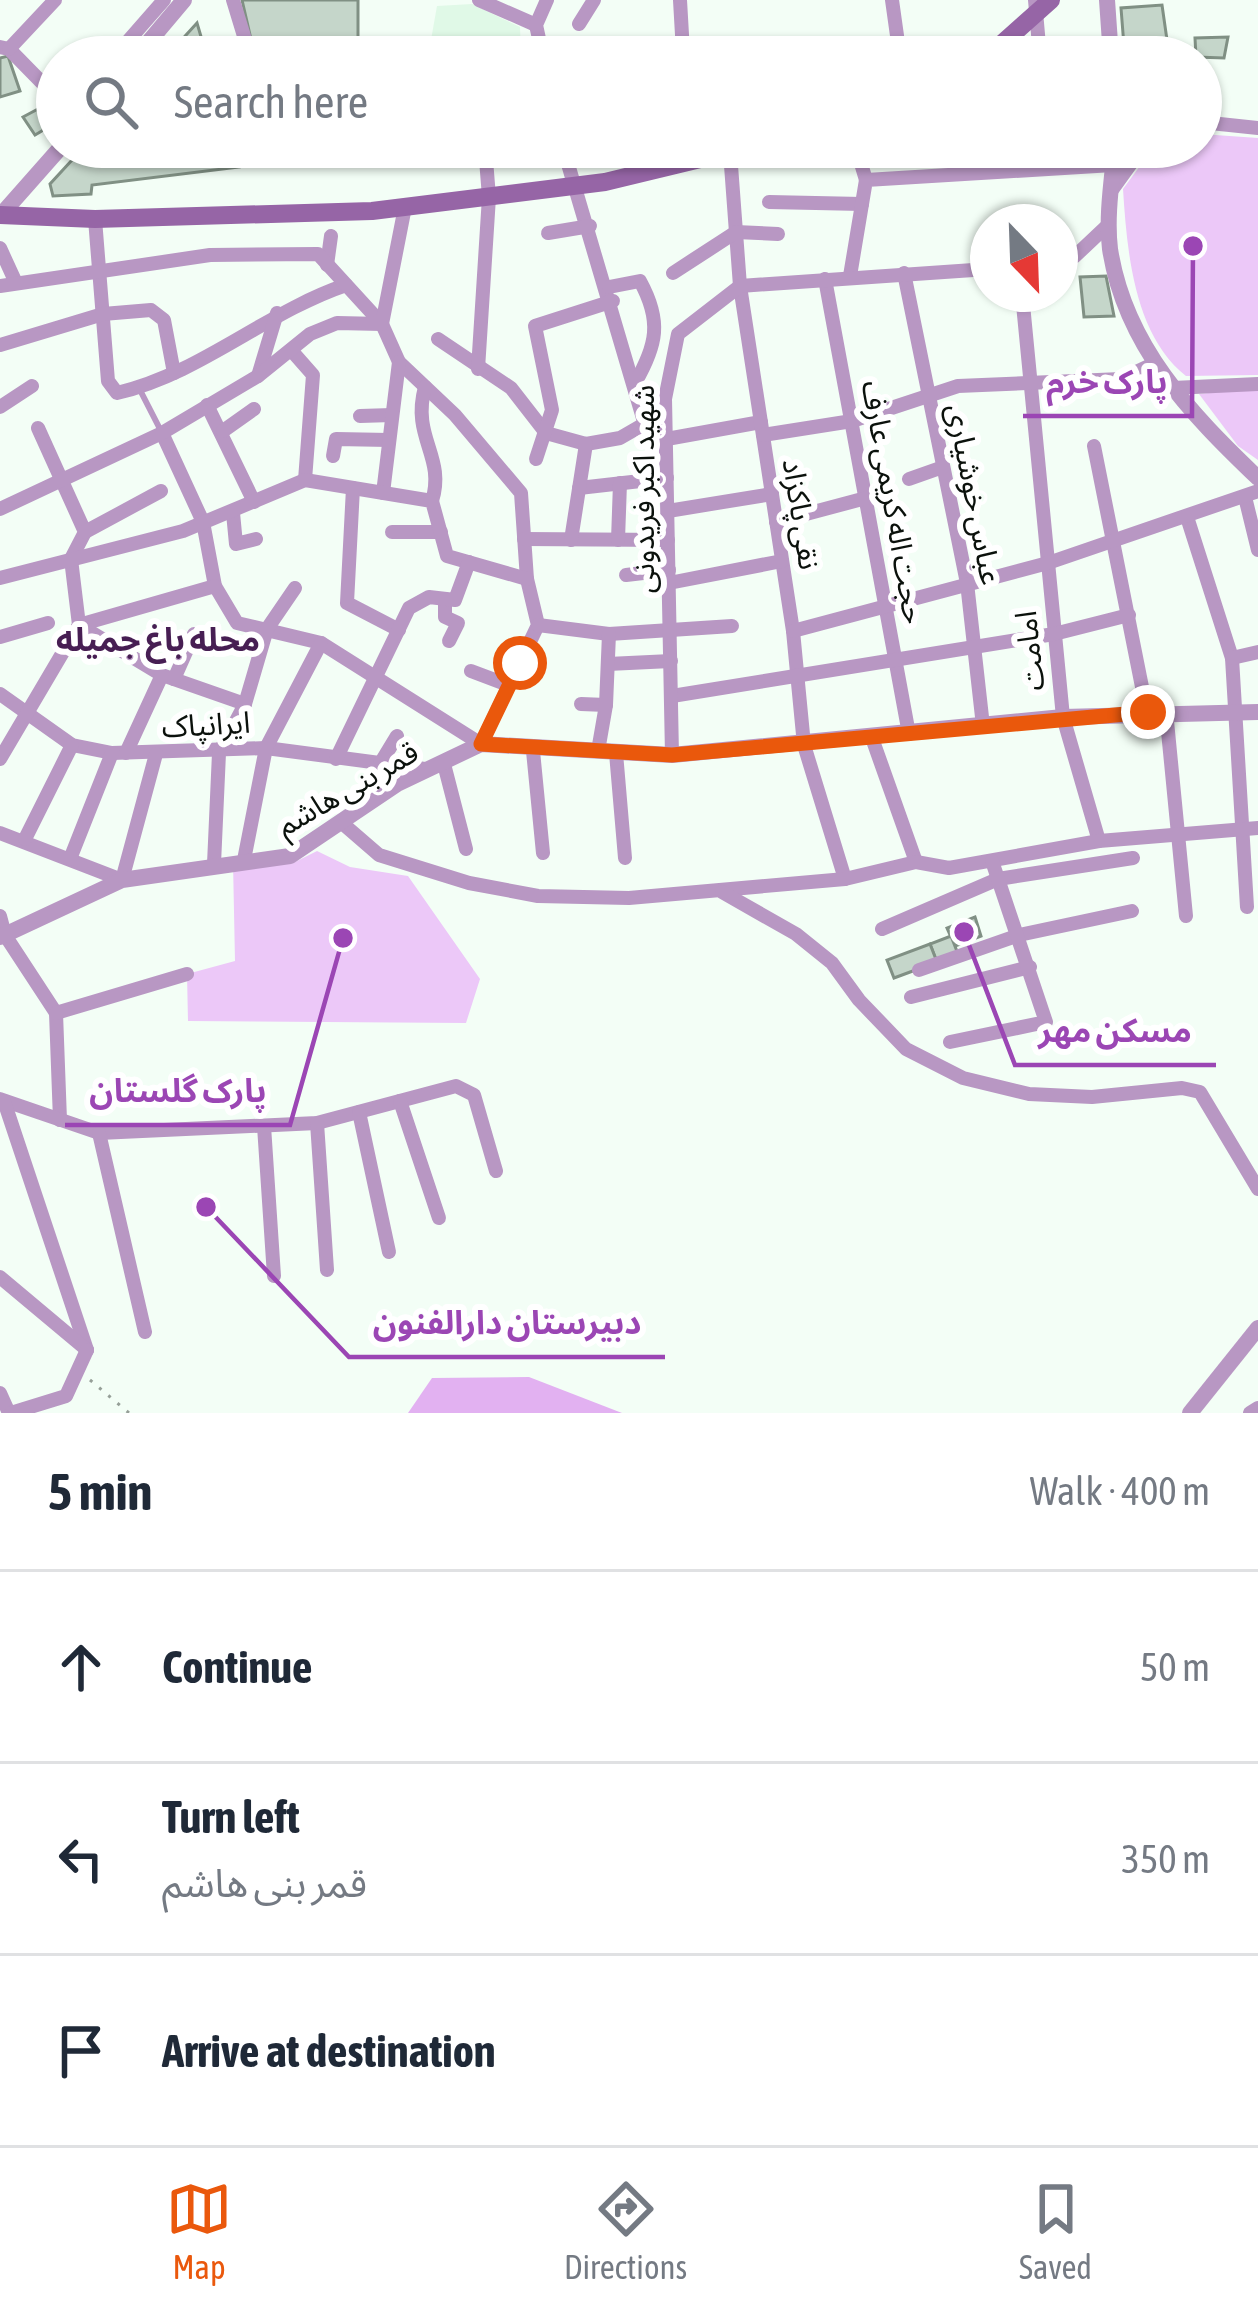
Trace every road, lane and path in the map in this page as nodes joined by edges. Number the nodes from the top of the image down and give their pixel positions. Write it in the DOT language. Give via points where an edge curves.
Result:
graph roads {
  1 [pos="55,0"];
  2 [pos="164,0"];
  3 [pos="184,0"];
  4 [pos="233,0"];
  5 [pos="479,0"];
  6 [pos="547,0"];
  7 [pos="594,0"];
  8 [pos="680,0"];
  9 [pos="892,0"];
  10 [pos="1052,0"];
  11 [pos="1107,0"];
  12 [pos="1035,7"];
  13 [pos="579,24"];
  14 [pos="536,25"];
  15 [pos="132,36"];
  16 [pos="154,36"];
  17 [pos="244,36"];
  18 [pos="538,36"];
  19 [pos="682,36"];
  20 [pos="897,36"];
  21 [pos="1007,36"];
  22 [pos="1110,36"];
  23 [pos="4,48"];
  24 [pos="36,78"];
  25 [pos="1222,124"];
  26 [pos="1258,128"];
  27 [pos="43,168"];
  28 [pos="487,168"];
  29 [pos="569,168"];
  30 [pos="655,168"];
  31 [pos="739,168"];
  32 [pos="862,168"];
  33 [pos="1004,168"];
  34 [pos="1113,168"];
  35 [pos="1128,168"];
  36 [pos="866,180"];
  37 [pos="575,186"];
  38 [pos="1112,190"];
  39 [pos="489,197"];
  40 [pos="769,202"];
  41 [pos="862,204"];
  42 [pos="404,207"];
  43 [pos="1,216"];
  44 [pos="95,219"];
  45 [pos="1109,224"];
  46 [pos="590,226"];
  47 [pos="736,232"];
  48 [pos="548,233"];
  49 [pos="778,234"];
  50 [pos="331,236"];
  51 [pos="0,248"];
  52 [pos="1078,253"];
  53 [pos="328,265"];
  54 [pos="970,270"];
  55 [pos="97,272"];
  56 [pos="674,273"];
  57 [pos="904,273"];
  58 [pos="850,277"];
  59 [pos="825,279"];
  60 [pos="8,284"];
  61 [pos="346,285"];
  62 [pos="740,286"];
  63 [pos="611,294"];
  64 [pos="1024,312"];
  65 [pos="277,313"];
  66 [pos="103,314"];
  67 [pos="382,324"];
  68 [pos="438,340"];
  69 [pos="0,345"];
  70 [pos="291,350"];
  71 [pos="399,362"];
  72 [pos="1153,364"];
  73 [pos="478,369"];
  74 [pos="174,373"];
  75 [pos="258,376"];
  76 [pos="635,383"];
  77 [pos="1258,384"];
  78 [pos="1030,385"];
  79 [pos="32,386"];
  80 [pos="425,387"];
  81 [pos="139,388"];
  82 [pos="1173,388"];
  83 [pos="928,396"];
  84 [pos="207,405"];
  85 [pos="0,407"];
  86 [pos="254,409"];
  87 [pos="392,415"];
  88 [pos="360,416"];
  89 [pos="851,421"];
  90 [pos="646,423"];
  91 [pos="38,428"];
  92 [pos="762,428"];
  93 [pos="223,431"];
  94 [pos="162,433"];
  95 [pos="546,434"];
  96 [pos="389,440"];
  97 [pos="666,441"];
  98 [pos="586,444"];
  99 [pos="1094,446"];
  100 [pos="333,456"];
  101 [pos="536,459"];
  102 [pos="943,467"];
  103 [pos="667,478"];
  104 [pos="1258,478"];
  105 [pos="909,479"];
  106 [pos="305,480"];
  107 [pos="64,482"];
  108 [pos="620,483"];
  109 [pos="353,488"];
  110 [pos="579,488"];
  111 [pos="160,490"];
  112 [pos="383,493"];
  113 [pos="772,494"];
  114 [pos="1251,494"];
  115 [pos="866,498"];
  116 [pos="432,501"];
  117 [pos="254,502"];
  118 [pos="0,509"];
  119 [pos="668,511"];
  120 [pos="232,513"];
  121 [pos="1187,517"];
  122 [pos="203,522"];
  123 [pos="776,522"];
  124 [pos="85,532"];
  125 [pos="392,532"];
  126 [pos="441,532"];
  127 [pos="256,539"];
  128 [pos="524,539"];
  129 [pos="571,539"];
  130 [pos="618,540"];
  131 [pos="668,540"];
  132 [pos="1114,542"];
  133 [pos="1258,550"];
  134 [pos="71,559"];
  135 [pos="782,561"];
  136 [pos="469,562"];
  137 [pos="1048,563"];
  138 [pos="626,575"];
  139 [pos="669,577"];
  140 [pos="0,578"];
  141 [pos="526,579"];
  142 [pos="968,583"];
  143 [pos="215,586"];
  144 [pos="295,588"];
  145 [pos="445,599"];
  146 [pos="885,602"];
  147 [pos="1129,615"];
  148 [pos="48,622"];
  149 [pos="79,625"];
  150 [pos="538,625"];
  151 [pos="732,626"];
  152 [pos="267,629"];
  153 [pos="399,631"];
  154 [pos="793,631"];
  155 [pos="670,632"];
  156 [pos="194,634"];
  157 [pos="609,634"];
  158 [pos="1054,634"];
  159 [pos="7,636"];
  160 [pos="449,641"];
  161 [pos="321,643"];
  162 [pos="974,647"];
  163 [pos="0,652"];
  164 [pos="1258,652"];
  165 [pos="1232,658"];
  166 [pos="896,659"];
  167 [pos="671,661"];
  168 [pos="608,664"];
  169 [pos="471,670"];
  170 [pos="797,674"];
  171 [pos="376,676"];
  172 [pos="168,677"];
  173 [pos="508,685"];
  174 [pos="0,694"];
  175 [pos="672,696"];
  176 [pos="245,704"];
  177 [pos="581,704"];
  178 [pos="606,706"];
  179 [pos="1156,711"];
  180 [pos="1258,712"];
  181 [pos="1237,713"];
  182 [pos="27,716"];
  183 [pos="1063,717"];
  184 [pos="983,726"];
  185 [pos="909,734"];
  186 [pos="398,736"];
  187 [pos="872,738"];
  188 [pos="481,744"];
  189 [pos="72,745"];
  190 [pos="804,745"];
  191 [pos="266,748"];
  192 [pos="532,751"];
  193 [pos="219,752"];
  194 [pos="607,752"];
  195 [pos="119,753"];
  196 [pos="155,754"];
  197 [pos="672,755"];
  198 [pos="0,759"];
  199 [pos="336,759"];
  200 [pos="380,764"];
  201 [pos="437,767"];
  202 [pos="342,823"];
  203 [pos="1250,828"];
  204 [pos="1181,831"];
  205 [pos="0,833"];
  206 [pos="25,839"];
  207 [pos="1099,841"];
  208 [pos="466,849"];
  209 [pos="543,853"];
  210 [pos="625,858"];
  211 [pos="1133,858"];
  212 [pos="70,859"];
  213 [pos="244,860"];
  214 [pos="992,861"];
  215 [pos="916,862"];
  216 [pos="214,864"];
  217 [pos="844,879"];
  218 [pos="998,879"];
  219 [pos="122,880"];
  220 [pos="722,892"];
  221 [pos="1247,907"];
  222 [pos="1132,911"];
  223 [pos="0,916"];
  224 [pos="1186,916"];
  225 [pos="882,929"];
  226 [pos="1018,935"];
  227 [pos="3,936"];
  228 [pos="1030,967"];
  229 [pos="919,970"];
  230 [pos="187,974"];
  231 [pos="911,997"];
  232 [pos="56,1013"];
  233 [pos="950,1042"];
  234 [pos="2,1100"];
  235 [pos="400,1101"];
  236 [pos="359,1112"];
  237 [pos="60,1120"];
  238 [pos="317,1123"];
  239 [pos="264,1126"];
  240 [pos="98,1133"];
  241 [pos="496,1171"];
  242 [pos="1258,1189"];
  243 [pos="440,1218"];
  244 [pos="389,1252"];
  245 [pos="327,1270"];
  246 [pos="274,1276"];
  247 [pos="0,1277"];
  248 [pos="1258,1328"];
  249 [pos="145,1332"];
  250 [pos="87,1350"];
  251 [pos="77,1372"];
  252 [pos="0,1393"];
  253 [pos="1258,1408"];
  254 [pos="10,1413"];
  255 [pos="129,1413"];
  256 [pos="1190,1413"];
  257 [pos="1250,1413"];
  1 -- 23 [label="street"];
  2 -- 15 [label="street"];
  3 -- 16 [label="street"];
  4 -- 17 [label="street"];
  5 -- 14 [label="street"];
  6 -- 14 [label="street"];
  7 -- 13 [label="street"];
  8 -- 19 [label="street"];
  9 -- 20 [label="street"];
  10 -- 12 [label="main road"];
  11 -- 22 [label="street"];
  12 -- 21 [label="main road"];
  14 -- 18 [label="street"];
  23 -- 24 [label="street"];
  25 -- 26 [label="street"];
  27 -- 43 [label="street"];
  28 -- 39 [label="street"];
  29 -- 37 [label="street"];
  30 -- 37 [label="main road"];
  31 -- 47 [label="street, نقی پاکزاد"];
  32 -- 36 [label="street"];
  33 -- 36 [label="street"];
  34 -- 38 [label="street"];
  35 -- 38 [label="street"];
  36 -- 41 [label="street"];
  37 -- 39 [label="main road"];
  37 -- 46 [label="street"];
  38 -- 45 [label="street"];
  39 -- 42 [label="main road"];
  39 -- 73 [label="street"];
  40 -- 41 [label="street"];
  41 -- 58 [label="street"];
  42 -- 44 [label="main road"];
  42 -- 67 [label="street"];
  43 -- 44 [label="main road"];
  44 -- 55 [label="street"];
  45 -- 52 [label="street"];
  45 -- 72 [label="street" via="1120,290"];
  46 -- 48 [label="street"];
  46 -- 63 [label="street"];
  47 -- 49 [label="street"];
  47 -- 56 [label="street"];
  47 -- 62 [label="street, نقی پاکزاد"];
  50 -- 53 [label="street"];
  51 -- 60 [label="street"];
  53 -- 55 [label="street" via="318,254 209,255"];
  53 -- 61 [label="street"];
  54 -- 57 [label="street"];
  55 -- 60 [label="street"];
  55 -- 66 [label="street"];
  57 -- 58 [label="street"];
  57 -- 83 [label="street, عباس خوشیاری"];
  58 -- 59 [label="street"];
  59 -- 62 [label="street"];
  59 -- 89 [label="street, حجت اله کریمی عارف"];
  61 -- 65 [label="street"];
  61 -- 67 [label="street"];
  62 -- 92 [label="street, نقی پاکزاد"];
  62 -- 97 [label="street, شهید اکبر فریدونی" via="678,334"];
  63 -- 76 [label="street"];
  63 -- 76 [label="street" via="640,281 653,304 652,355"];
  63 -- 95 [label="street" via="535,326 552,410"];
  64 -- 78 [label="street, امامت"];
  65 -- 74 [label="street"];
  65 -- 75 [label="street"];
  66 -- 69 [label="street"];
  66 -- 74 [label="street" via="151,310 164,320"];
  66 -- 81 [label="street" via="108,381 118,393"];
  67 -- 70 [label="street" via="337,323"];
  67 -- 71 [label="street"];
  68 -- 73 [label="street"];
  70 -- 75 [label="street"];
  70 -- 106 [label="street" via="313,375"];
  71 -- 80 [label="street"];
  71 -- 87 [label="street"];
  72 -- 78 [label="street" via="1121,379"];
  72 -- 82 [label="street"];
  73 -- 95 [label="street" via="511,388"];
  74 -- 81 [label="street"];
  75 -- 84 [label="street"];
  76 -- 90 [label="street"];
  77 -- 82 [label="street"];
  78 -- 83 [label="street" via="958,386"];
  78 -- 137 [label="street, امامت"];
  79 -- 85 [label="street"];
  80 -- 116 [label="street" via="418,415 438,480"];
  80 -- 128 [label="street" via="520,493"];
  81 -- 94 [label="lane"];
  82 -- 104 [label="street"];
  83 -- 89 [label="street"];
  83 -- 102 [label="street, عباس خوشیاری"];
  84 -- 93 [label="street"];
  84 -- 94 [label="street"];
  86 -- 93 [label="street"];
  87 -- 88 [label="street"];
  87 -- 96 [label="street"];
  89 -- 92 [label="street"];
  89 -- 115 [label="street, حجت اله کریمی عارف"];
  90 -- 97 [label="street" via="650,442"];
  90 -- 98 [label="street"];
  91 -- 107 [label="street"];
  92 -- 97 [label="street"];
  92 -- 113 [label="street, نقی پاکزاد"];
  93 -- 117 [label="street"];
  94 -- 107 [label="street"];
  94 -- 122 [label="street"];
  95 -- 98 [label="street"];
  95 -- 101 [label="street"];
  96 -- 100 [label="street" via="336,439"];
  96 -- 112 [label="street"];
  97 -- 103 [label="street, شهید اکبر فریدونی"];
  98 -- 110 [label="street"];
  99 -- 132 [label="street"];
  102 -- 105 [label="street"];
  102 -- 142 [label="street, عباس خوشیاری"];
  103 -- 108 [label="street"];
  103 -- 119 [label="street, شهید اکبر فریدونی"];
  106 -- 109 [label="street"];
  106 -- 117 [label="street"];
  107 -- 118 [label="street"];
  107 -- 124 [label="street"];
  108 -- 110 [label="street"];
  108 -- 130 [label="street"];
  109 -- 112 [label="street"];
  109 -- 153 [label="street" via="346,603"];
  110 -- 129 [label="street"];
  111 -- 124 [label="street"];
  112 -- 116 [label="street"];
  113 -- 119 [label="street"];
  113 -- 123 [label="street, نقی پاکزاد"];
  114 -- 121 [label="street"];
  114 -- 133 [label="street"];
  115 -- 123 [label="street"];
  115 -- 146 [label="street, حجت اله کریمی عارف"];
  116 -- 126 [label="street"];
  117 -- 120 [label="street"];
  119 -- 131 [label="street, شهید اکبر فریدونی"];
  120 -- 122 [label="street"];
  120 -- 127 [label="street" via="236,544"];
  121 -- 132 [label="street"];
  121 -- 165 [label="street"];
  122 -- 134 [label="street"];
  122 -- 143 [label="street"];
  123 -- 135 [label="street, نقی پاکزاد"];
  124 -- 134 [label="street"];
  125 -- 126 [label="street"];
  126 -- 136 [label="street" via="447,556"];
  128 -- 129 [label="street"];
  128 -- 141 [label="street"];
  129 -- 130 [label="street"];
  130 -- 131 [label="street"];
  131 -- 139 [label="street, شهید اکبر فریدونی"];
  132 -- 137 [label="street"];
  132 -- 147 [label="street"];
  134 -- 140 [label="street"];
  134 -- 149 [label="street"];
  135 -- 139 [label="street"];
  135 -- 154 [label="street, نقی پاکزاد"];
  136 -- 141 [label="street"];
  136 -- 145 [label="street" via="455,600"];
  137 -- 142 [label="street"];
  137 -- 158 [label="street, امامت"];
  138 -- 139 [label="street"];
  139 -- 155 [label="street, شهید اکبر فریدونی"];
  141 -- 150 [label="street"];
  142 -- 146 [label="street"];
  142 -- 162 [label="street, عباس خوشیاری"];
  143 -- 149 [label="street"];
  143 -- 152 [label="street" via="237,623"];
  144 -- 152 [label="street"];
  145 -- 153 [label="street" via="409,608"];
  145 -- 160 [label="street" via="445,617 458,623"];
  146 -- 154 [label="street"];
  146 -- 166 [label="street, حجت اله کریمی عارف"];
  147 -- 158 [label="street"];
  147 -- 179 [label="street"];
  148 -- 159 [label="street"];
  149 -- 172 [label="street"];
  149 -- 182 [label="street"];
  150 -- 157 [label="street"];
  150 -- 173 [label="street"];
  151 -- 155 [label="street"];
  152 -- 161 [label="street"];
  152 -- 176 [label="street"];
  153 -- 171 [label="street"];
  154 -- 170 [label="street, نقی پاکزاد"];
  155 -- 157 [label="street"];
  155 -- 167 [label="street, شهید اکبر فریدونی"];
  156 -- 172 [label="street"];
  157 -- 168 [label="street"];
  158 -- 162 [label="street"];
  158 -- 183 [label="street, امامت"];
  159 -- 163 [label="street"];
  161 -- 171 [label="street"];
  161 -- 191 [label="street"];
  162 -- 166 [label="street"];
  162 -- 184 [label="street, عباس خوشیاری"];
  164 -- 165 [label="street"];
  165 -- 181 [label="street"];
  166 -- 170 [label="street"];
  166 -- 185 [label="street, حجت اله کریمی عارف"];
  167 -- 168 [label="street"];
  167 -- 175 [label="street, شهید اکبر فریدونی"];
  168 -- 178 [label="street"];
  169 -- 173 [label="street"];
  170 -- 175 [label="street"];
  170 -- 190 [label="street, نقی پاکزاد"];
  171 -- 188 [label="street"];
  171 -- 199 [label="street"];
  172 -- 176 [label="street"];
  172 -- 195 [label="street"];
  173 -- 188 [label="street"];
  174 -- 182 [label="street, ایرانپاک"];
  175 -- 197 [label="street, شهید اکبر فریدونی"];
  176 -- 193 [label="street"];
  177 -- 178 [label="street"];
  178 -- 194 [label="street"];
  179 -- 181 [label="street"];
  179 -- 183 [label="street"];
  179 -- 204 [label="street"];
  180 -- 181 [label="street"];
  181 -- 203 [label="street"];
  182 -- 189 [label="street, ایرانپاک"];
  182 -- 198 [label="street"];
  183 -- 184 [label="street"];
  183 -- 207 [label="street, امامت"];
  184 -- 185 [label="street"];
  185 -- 187 [label="street"];
  186 -- 200 [label="street"];
  187 -- 190 [label="street"];
  187 -- 215 [label="street"];
  188 -- 192 [label="street"];
  188 -- 201 [label="street, قمر بنی هاشم"];
  189 -- 195 [label="street, ایرانپاک"];
  189 -- 206 [label="street"];
  190 -- 197 [label="street"];
  190 -- 217 [label="street, نقی پاکزاد"];
  191 -- 193 [label="street, ایرانپاک"];
  191 -- 199 [label="street, ایرانپاک"];
  191 -- 213 [label="street"];
  192 -- 194 [label="street"];
  192 -- 209 [label="street"];
  193 -- 196 [label="street, ایرانپاک"];
  193 -- 216 [label="street"];
  194 -- 197 [label="street"];
  194 -- 210 [label="street"];
  195 -- 196 [label="street, ایرانپاک"];
  195 -- 212 [label="street"];
  196 -- 219 [label="street"];
  199 -- 200 [label="street, ایرانپاک"];
  200 -- 201 [label="street, ایرانپاک"];
  201 -- 202 [label="street, قمر بنی هاشم"];
  201 -- 208 [label="street"];
  202 -- 213 [label="street, قمر بنی هاشم" via="290,856"];
  202 -- 220 [label="street" via="380,855 538,896"];
  203 -- 204 [label="street"];
  203 -- 221 [label="street"];
  204 -- 207 [label="street"];
  204 -- 224 [label="street"];
  205 -- 206 [label="street"];
  206 -- 212 [label="street"];
  207 -- 214 [label="street"];
  211 -- 218 [label="street"];
  212 -- 219 [label="street"];
  213 -- 216 [label="street, قمر بنی هاشم"];
  214 -- 215 [label="street" via="949,868"];
  214 -- 218 [label="street"];
  215 -- 217 [label="street"];
  216 -- 219 [label="street, قمر بنی هاشم"];
  217 -- 220 [label="street"];
  218 -- 225 [label="street"];
  218 -- 226 [label="street"];
  219 -- 227 [label="street, قمر بنی هاشم"];
  220 -- 242 [label="street" via="814,949 906,1049 963,1078 1029,1094 1200,1092"];
  222 -- 226 [label="street"];
  223 -- 227 [label="street"];
  226 -- 228 [label="street"];
  226 -- 229 [label="street"];
  227 -- 232 [label="street"];
  228 -- 231 [label="street"];
  228 -- 233 [label="street" via="1046,1022"];
  230 -- 232 [label="street"];
  232 -- 237 [label="street"];
  234 -- 237 [label="street"];
  234 -- 250 [label="street"];
  235 -- 236 [label="street"];
  235 -- 241 [label="street" via="456,1086 474,1095"];
  235 -- 243 [label="street"];
  236 -- 238 [label="street"];
  236 -- 244 [label="street"];
  237 -- 240 [label="street"];
  238 -- 239 [label="street"];
  238 -- 245 [label="street"];
  239 -- 240 [label="street"];
  239 -- 246 [label="street"];
  240 -- 249 [label="street"];
  247 -- 250 [label="street"];
  248 -- 256 [label="street"];
  250 -- 251 [label="street"];
  251 -- 254 [label="street" via="66,1396"];
  251 -- 255 [label="path"];
  252 -- 254 [label="street"];
  253 -- 257 [label="street"];
}
